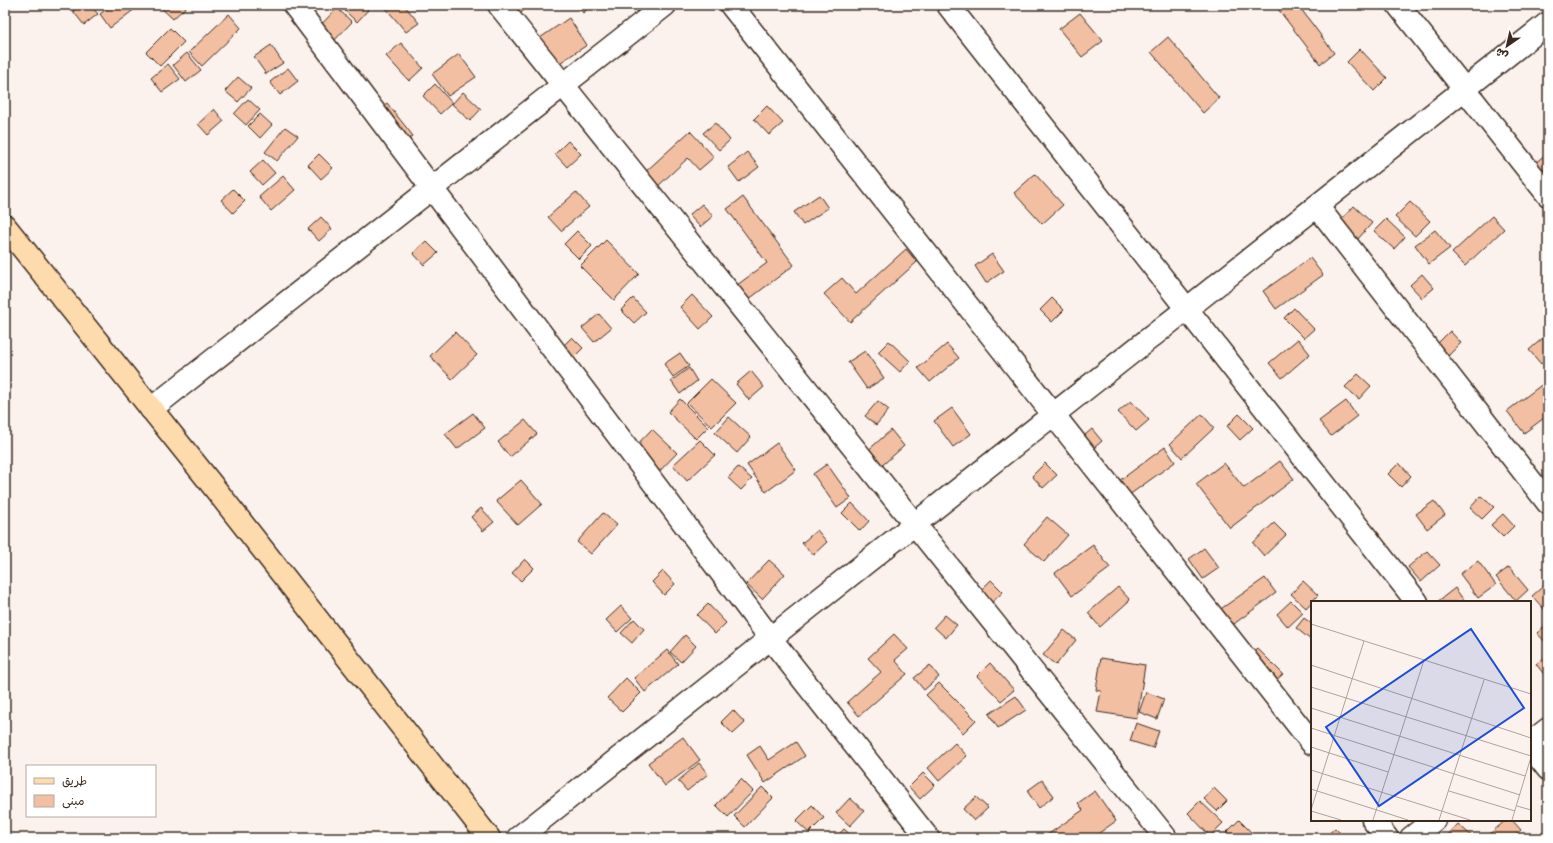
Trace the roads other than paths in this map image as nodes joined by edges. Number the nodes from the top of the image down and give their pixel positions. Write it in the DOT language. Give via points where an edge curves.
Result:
graph roads {
  1 [pos="294,5"];
  2 [pos="499,5"];
  3 [pos="665,5"];
  4 [pos="731,5"];
  5 [pos="948,5"];
  6 [pos="1398,5"];
  7 [pos="1548,23"];
  8 [pos="563,85"];
  9 [pos="1465,89"];
  10 [pos="432,188"];
  11 [pos="1548,195"];
  12 [pos="1317,206"];
  13 [pos="5,226"];
  14 [pos="1187,309"];
  15 [pos="151,409"];
  16 [pos="1054,415"];
  17 [pos="1548,503"];
  18 [pos="915,525"];
  19 [pos="1416,601"];
  20 [pos="771,639"];
  21 [pos="1548,729"];
  22 [pos="1311,742"];
  23 [pos="1531,743"];
  24 [pos="1531,745"];
  25 [pos="1548,769"];
  26 [pos="1374,821"];
  27 [pos="1433,821"];
  28 [pos="489,838"];
  29 [pos="518,838"];
  30 [pos="928,838"];
  31 [pos="1166,838"];
  32 [pos="1387,838"];
  33 [pos="1411,838"];
  1 -- 10 [label="street"];
  2 -- 8 [label="street"];
  3 -- 8 [label="street"];
  4 -- 16 [label="street"];
  5 -- 14 [label="street"];
  6 -- 9 [label="street"];
  7 -- 9 [label="street"];
  8 -- 10 [label="street"];
  8 -- 18 [label="street"];
  9 -- 11 [label="street"];
  9 -- 12 [label="street"];
  10 -- 15 [label="street"];
  10 -- 20 [label="street"];
  12 -- 14 [label="street"];
  12 -- 17 [label="street"];
  13 -- 15 [label="main road"];
  14 -- 16 [label="street"];
  14 -- 19 [label="street"];
  15 -- 28 [label="main road"];
  16 -- 18 [label="street"];
  16 -- 22 [label="street"];
  18 -- 20 [label="street"];
  18 -- 31 [label="street"];
  20 -- 29 [label="street"];
  20 -- 30 [label="street"];
  21 -- 23 [label="street"];
  24 -- 25 [label="street"];
  26 -- 32 [label="street"];
  27 -- 33 [label="street"];
}
